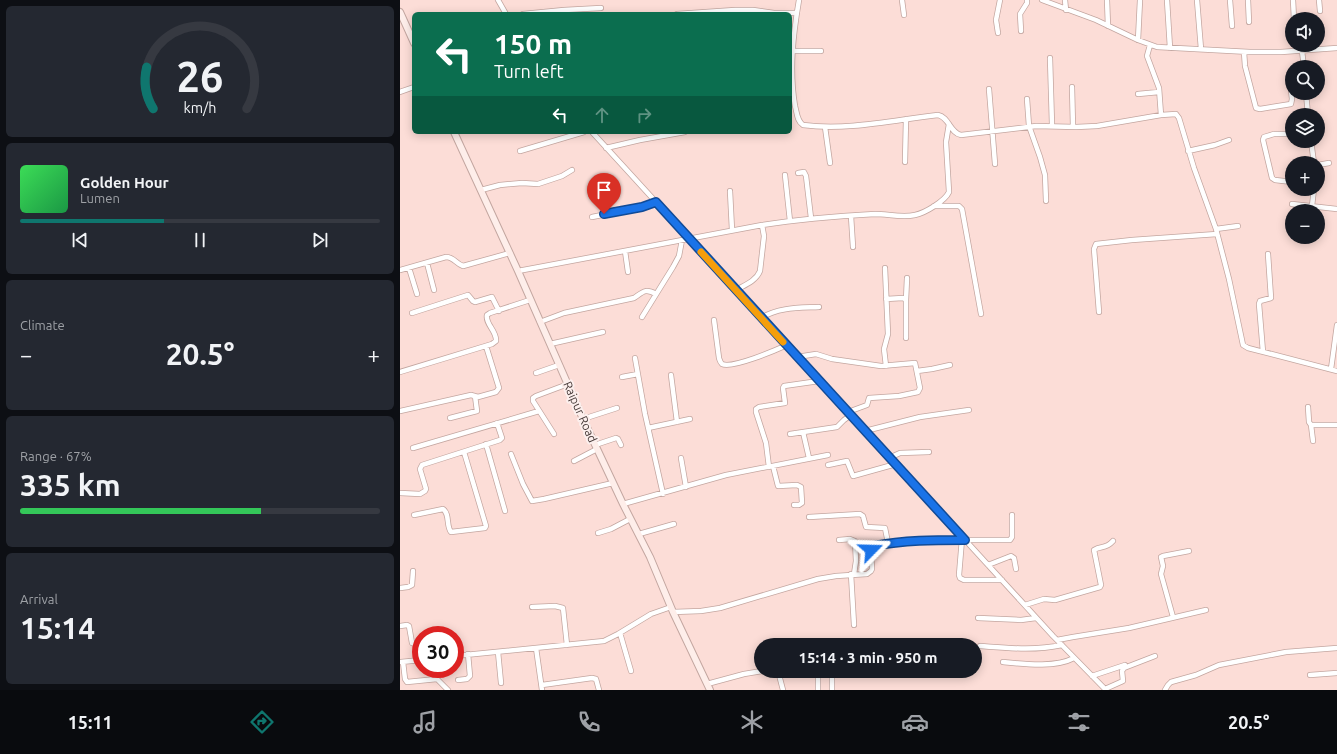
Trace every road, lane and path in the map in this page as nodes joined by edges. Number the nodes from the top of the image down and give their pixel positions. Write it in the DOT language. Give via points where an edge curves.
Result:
graph roads {
  1 [pos="498,0"];
  2 [pos="799,0"];
  3 [pos="902,0"];
  4 [pos="1000,0"];
  5 [pos="1027,0"];
  6 [pos="1042,0"];
  7 [pos="1065,0"];
  8 [pos="1107,0"];
  9 [pos="1140,0"];
  10 [pos="1167,0"];
  11 [pos="1197,0"];
  12 [pos="1230,0"];
  13 [pos="1248,0"];
  14 [pos="1293,0"];
  15 [pos="1319,0"];
  16 [pos="602,8"];
  17 [pos="1066,10"];
  18 [pos="1320,11"];
  19 [pos="400,12"];
  20 [pos="505,12"];
  21 [pos="544,12"];
  22 [pos="706,12"];
  23 [pos="767,12"];
  24 [pos="1294,12"];
  25 [pos="792,13"];
  26 [pos="797,13"];
  27 [pos="904,15"];
  28 [pos="1249,22"];
  29 [pos="1108,26"];
  30 [pos="1232,26"];
  31 [pos="1021,31"];
  32 [pos="998,33"];
  33 [pos="792,38"];
  34 [pos="412,39"];
  35 [pos="1138,40"];
  36 [pos="1150,45"];
  37 [pos="1170,48"];
  38 [pos="1337,48"];
  39 [pos="1201,49"];
  40 [pos="1325,49"];
  41 [pos="792,51"];
  42 [pos="821,51"];
  43 [pos="1285,51"];
  44 [pos="1244,52"];
  45 [pos="1050,58"];
  46 [pos="1072,87"];
  47 [pos="412,88"];
  48 [pos="989,89"];
  49 [pos="400,92"];
  50 [pos="1159,92"];
  51 [pos="1138,94"];
  52 [pos="1027,98"];
  53 [pos="1292,100"];
  54 [pos="1161,115"];
  55 [pos="906,119"];
  56 [pos="949,124"];
  57 [pos="1052,125"];
  58 [pos="1030,126"];
  59 [pos="825,127"];
  60 [pos="1073,127"];
  61 [pos="992,131"];
  62 [pos="455,134"];
  63 [pos="577,134"];
  64 [pos="594,134"];
  65 [pos="673,134"];
  66 [pos="1285,134"];
  67 [pos="1229,140"];
  68 [pos="606,148"];
  69 [pos="520,151"];
  70 [pos="1188,151"];
  71 [pos="905,162"];
  72 [pos="830,163"];
  73 [pos="1330,163"];
  74 [pos="995,164"];
  75 [pos="1325,164"];
  76 [pos="572,170"];
  77 [pos="798,173"];
  78 [pos="785,175"];
  79 [pos="1285,181"];
  80 [pos="481,190"];
  81 [pos="730,191"];
  82 [pos="1046,200"];
  83 [pos="656,202"];
  84 [pos="934,206"];
  85 [pos="1325,207"];
  86 [pos="1337,208"];
  87 [pos="851,216"];
  88 [pos="592,217"];
  89 [pos="811,218"];
  90 [pos="790,221"];
  91 [pos="762,225"];
  92 [pos="1238,226"];
  93 [pos="732,230"];
  94 [pos="1217,231"];
  95 [pos="689,238"];
  96 [pos="682,240"];
  97 [pos="853,247"];
  98 [pos="624,251"];
  99 [pos="510,253"];
  100 [pos="1268,254"];
  101 [pos="427,263"];
  102 [pos="409,268"];
  103 [pos="885,268"];
  104 [pos="400,270"];
  105 [pos="518,272"];
  106 [pos="628,272"];
  107 [pos="907,278"];
  108 [pos="434,290"];
  109 [pos="736,290"];
  110 [pos="417,294"];
  111 [pos="656,294"];
  112 [pos="886,299"];
  113 [pos="530,300"];
  114 [pos="906,300"];
  115 [pos="819,307"];
  116 [pos="499,310"];
  117 [pos="1099,312"];
  118 [pos="412,313"];
  119 [pos="981,314"];
  120 [pos="642,316"];
  121 [pos="761,318"];
  122 [pos="714,320"];
  123 [pos="540,322"];
  124 [pos="1337,325"];
  125 [pos="603,332"];
  126 [pos="906,338"];
  127 [pos="550,344"];
  128 [pos="486,346"];
  129 [pos="787,346"];
  130 [pos="1263,352"];
  131 [pos="797,357"];
  132 [pos="635,358"];
  133 [pos="950,365"];
  134 [pos="559,366"];
  135 [pos="886,366"];
  136 [pos="1331,369"];
  137 [pos="917,371"];
  138 [pos="1337,371"];
  139 [pos="400,372"];
  140 [pos="536,373"];
  141 [pos="638,374"];
  142 [pos="671,375"];
  143 [pos="622,377"];
  144 [pos="819,381"];
  145 [pos="568,384"];
  146 [pos="475,396"];
  147 [pos="1308,407"];
  148 [pos="617,408"];
  149 [pos="969,410"];
  150 [pos="400,411"];
  151 [pos="539,411"];
  152 [pos="849,414"];
  153 [pos="450,418"];
  154 [pos="583,419"];
  155 [pos="690,419"];
  156 [pos="677,422"];
  157 [pos="497,423"];
  158 [pos="1311,425"];
  159 [pos="1337,426"];
  160 [pos="648,428"];
  161 [pos="865,431"];
  162 [pos="803,432"];
  163 [pos="554,434"];
  164 [pos="790,434"];
  165 [pos="1313,442"];
  166 [pos="486,444"];
  167 [pos="621,445"];
  168 [pos="596,447"];
  169 [pos="413,448"];
  170 [pos="464,452"];
  171 [pos="929,452"];
  172 [pos="511,454"];
  173 [pos="828,455"];
  174 [pos="681,458"];
  175 [pos="809,458"];
  176 [pos="889,458"];
  177 [pos="574,461"];
  178 [pos="896,464"];
  179 [pos="828,465"];
  180 [pos="771,466"];
  181 [pos="613,484"];
  182 [pos="686,487"];
  183 [pos="400,493"];
  184 [pos="663,494"];
  185 [pos="623,504"];
  186 [pos="794,505"];
  187 [pos="505,511"];
  188 [pos="414,515"];
  189 [pos="1012,515"];
  190 [pos="808,517"];
  191 [pos="630,519"];
  192 [pos="674,524"];
  193 [pos="598,533"];
  194 [pos="639,534"];
  195 [pos="839,540"];
  196 [pos="964,540"];
  197 [pos="1113,541"];
  198 [pos="888,543"];
  199 [pos="1189,551"];
  200 [pos="988,565"];
  201 [pos="1016,569"];
  202 [pos="413,570"];
  203 [pos="852,574"];
  204 [pos="1002,580"];
  205 [pos="400,588"];
  206 [pos="1025,605"];
  207 [pos="532,607"];
  208 [pos="672,609"];
  209 [pos="1206,610"];
  210 [pos="1173,617"];
  211 [pos="978,618"];
  212 [pos="1036,618"];
  213 [pos="400,626"];
  214 [pos="854,626"];
  215 [pos="620,633"];
  216 [pos="1057,640"];
  217 [pos="412,644"];
  218 [pos="567,645"];
  219 [pos="1062,645"];
  220 [pos="982,646"];
  221 [pos="536,648"];
  222 [pos="1337,648"];
  223 [pos="498,652"];
  224 [pos="468,654"];
  225 [pos="464,655"];
  226 [pos="1155,656"];
  227 [pos="1074,658"];
  228 [pos="412,661"];
  229 [pos="401,662"];
  230 [pos="1003,662"];
  231 [pos="1125,665"];
  232 [pos="631,671"];
  233 [pos="754,672"];
  234 [pos="1337,673"];
  235 [pos="1310,675"];
  236 [pos="1092,676"];
  237 [pos="780,678"];
  238 [pos="818,678"];
  239 [pos="832,678"];
  240 [pos="458,680"];
  241 [pos="501,683"];
  242 [pos="709,687"];
  243 [pos="542,688"];
  244 [pos="448,690"];
  245 [pos="599,690"];
  246 [pos="783,690"];
  247 [pos="818,690"];
  248 [pos="832,690"];
  249 [pos="1105,690"];
  250 [pos="1166,690"];
  1 -- 20 [label="street"];
  2 -- 26 [label="street"];
  3 -- 27 [label="street"];
  4 -- 32 [label="street" via="996,20"];
  5 -- 31 [label="street" via="1021,12"];
  6 -- 17 [label="street"];
  7 -- 17 [label="street"];
  8 -- 29 [label="street"];
  9 -- 35 [label="street"];
  10 -- 37 [label="street"];
  11 -- 39 [label="street"];
  12 -- 30 [label="street"];
  13 -- 28 [label="street"];
  14 -- 24 [label="street"];
  15 -- 18 [label="street"];
  16 -- 21 [label="street"];
  17 -- 29 [label="street"];
  19 -- 34 [label="main road"];
  22 -- 23 [label="street"];
  25 -- 26 [label="street"];
  26 -- 33 [label="street"];
  29 -- 35 [label="street"];
  33 -- 41 [label="street"];
  35 -- 36 [label="street"];
  36 -- 37 [label="street"];
  36 -- 50 [label="street" via="1147,56"];
  37 -- 39 [label="street"];
  38 -- 40 [label="street"];
  39 -- 44 [label="street"];
  41 -- 42 [label="street"];
  41 -- 59 [label="street" via="792,85 799,121 803,125"];
  43 -- 44 [label="street"];
  44 -- 53 [label="street" via="1256,108 1291,104"];
  45 -- 57 [label="street"];
  46 -- 60 [label="street"];
  47 -- 49 [label="street"];
  48 -- 61 [label="street"];
  50 -- 51 [label="street"];
  50 -- 54 [label="street"];
  52 -- 58 [label="street"];
  54 -- 60 [label="street" via="1097,126"];
  54 -- 70 [label="street" via="1177,116"];
  55 -- 56 [label="street" via="941,115"];
  55 -- 59 [label="street"];
  55 -- 71 [label="street"];
  56 -- 61 [label="street" via="959,135"];
  56 -- 84 [label="street" via="946,142 949,192"];
  57 -- 58 [label="street"];
  57 -- 60 [label="street"];
  58 -- 61 [label="street"];
  58 -- 82 [label="street" via="1045,175"];
  59 -- 72 [label="street"];
  61 -- 74 [label="street"];
  62 -- 80 [label="main road, Raipur Road"];
  63 -- 69 [label="street"];
  64 -- 68 [label="street"];
  65 -- 68 [label="street"];
  66 -- 79 [label="street" via="1268,134 1263,140 1272,178"];
  67 -- 70 [label="street"];
  68 -- 83 [label="street"];
  70 -- 94 [label="street"];
  73 -- 75 [label="street"];
  76 -- 80 [label="street" via="538,184 500,185"];
  77 -- 89 [label="street" via="804,172 806,176"];
  78 -- 90 [label="street"];
  80 -- 99 [label="main road, Raipur Road"];
  81 -- 93 [label="street"];
  83 -- 88 [label="street"];
  83 -- 95 [label="street"];
  84 -- 87 [label="street" via="913,216"];
  84 -- 119 [label="street" via="959,206 962,209"];
  85 -- 86 [label="street"];
  87 -- 89 [label="street"];
  87 -- 97 [label="street"];
  89 -- 90 [label="street"];
  90 -- 91 [label="street"];
  91 -- 93 [label="street"];
  91 -- 109 [label="street" via="764,236 758,276"];
  92 -- 94 [label="street"];
  93 -- 95 [label="street"];
  94 -- 117 [label="street" via="1096,244 1094,249"];
  94 -- 130 [label="street" via="1242,342 1248,348"];
  95 -- 96 [label="street"];
  95 -- 109 [label="street"];
  96 -- 98 [label="street"];
  96 -- 111 [label="street" via="677,260"];
  98 -- 105 [label="street"];
  98 -- 106 [label="street"];
  99 -- 101 [label="street" via="465,266 448,257"];
  99 -- 105 [label="main road, Raipur Road"];
  100 -- 130 [label="street" via="1271,296 1259,304"];
  101 -- 102 [label="street"];
  101 -- 108 [label="street"];
  102 -- 104 [label="street"];
  102 -- 110 [label="street"];
  103 -- 112 [label="street"];
  105 -- 113 [label="main road, Raipur Road"];
  107 -- 114 [label="street"];
  109 -- 121 [label="street"];
  111 -- 120 [label="street"];
  111 -- 123 [label="street" via="644,291 634,298 564,313"];
  112 -- 114 [label="street"];
  112 -- 135 [label="street"];
  113 -- 116 [label="street"];
  113 -- 123 [label="main road, Raipur Road"];
  114 -- 126 [label="street"];
  115 -- 121 [label="street" via="781,309"];
  116 -- 118 [label="street" via="492,297 474,302 467,295"];
  116 -- 128 [label="street" via="486,317 496,339"];
  121 -- 129 [label="street"];
  122 -- 129 [label="street" via="719,358 723,364 760,357"];
  123 -- 127 [label="main road, Raipur Road"];
  124 -- 136 [label="street"];
  125 -- 127 [label="street"];
  127 -- 134 [label="main road, Raipur Road"];
  128 -- 139 [label="street"];
  128 -- 146 [label="street" via="499,389 490,395"];
  129 -- 131 [label="street"];
  130 -- 136 [label="street"];
  131 -- 135 [label="street" via="816,354 832,359"];
  131 -- 144 [label="street"];
  132 -- 141 [label="street"];
  133 -- 137 [label="street"];
  134 -- 140 [label="street"];
  134 -- 145 [label="main road, Raipur Road"];
  135 -- 137 [label="street" via="914,362"];
  136 -- 138 [label="street"];
  137 -- 152 [label="street" via="920,388 918,392 869,398 867,405"];
  141 -- 143 [label="street"];
  141 -- 160 [label="street"];
  142 -- 156 [label="street"];
  144 -- 152 [label="street"];
  144 -- 180 [label="street" via="784,386 785,403 756,409"];
  145 -- 151 [label="street" via="534,397"];
  145 -- 154 [label="main road, Raipur Road"];
  146 -- 150 [label="street" via="471,394"];
  146 -- 153 [label="street" via="477,411"];
  147 -- 158 [label="street"];
  148 -- 154 [label="street"];
  149 -- 161 [label="street" via="920,417"];
  151 -- 157 [label="street"];
  151 -- 163 [label="street"];
  152 -- 161 [label="street"];
  152 -- 162 [label="street" via="837,427"];
  154 -- 168 [label="main road, Raipur Road"];
  155 -- 156 [label="street"];
  156 -- 160 [label="street"];
  157 -- 166 [label="street" via="502,439"];
  157 -- 169 [label="street"];
  158 -- 159 [label="street"];
  158 -- 165 [label="street"];
  160 -- 184 [label="street"];
  161 -- 176 [label="street"];
  162 -- 164 [label="street"];
  162 -- 175 [label="street"];
  166 -- 170 [label="street"];
  166 -- 187 [label="street"];
  167 -- 168 [label="street" via="618,438"];
  168 -- 177 [label="street"];
  168 -- 181 [label="main road, Raipur Road"];
  170 -- 183 [label="street" via="421,466 426,489 424,492"];
  170 -- 188 [label="street" via="485,528 450,532 443,510"];
  171 -- 176 [label="street" via="900,453"];
  172 -- 181 [label="street" via="532,501"];
  173 -- 175 [label="street"];
  174 -- 182 [label="street"];
  175 -- 180 [label="street"];
  176 -- 178 [label="street"];
  178 -- 179 [label="street" via="853,476 847,461"];
  178 -- 196 [label="street"];
  180 -- 182 [label="street" via="726,475"];
  180 -- 186 [label="street" via="778,486 801,487 802,503"];
  181 -- 185 [label="main road, Raipur Road"];
  182 -- 184 [label="street"];
  184 -- 185 [label="street"];
  185 -- 191 [label="main road, Raipur Road"];
  189 -- 196 [label="street" via="1010,540"];
  190 -- 198 [label="street" via="860,514 866,527 885,528"];
  191 -- 193 [label="street"];
  191 -- 194 [label="main road, Raipur Road"];
  192 -- 194 [label="street"];
  194 -- 208 [label="main road, Raipur Road"];
  195 -- 203 [label="street" via="855,541 856,561"];
  196 -- 198 [label="street"];
  196 -- 200 [label="street"];
  196 -- 204 [label="street" via="960,578"];
  197 -- 206 [label="street" via="1107,547 1094,550 1100,587 1055,600 1044,599"];
  198 -- 203 [label="street" via="871,548 870,572"];
  199 -- 210 [label="street" via="1161,557 1161,574"];
  200 -- 201 [label="street" via="1011,556 1014,558"];
  200 -- 204 [label="street"];
  202 -- 205 [label="street" via="412,585"];
  203 -- 208 [label="street" via="818,579 720,608 701,611"];
  203 -- 214 [label="street"];
  204 -- 206 [label="street"];
  206 -- 212 [label="street"];
  207 -- 218 [label="street" via="563,608"];
  208 -- 215 [label="street" via="651,614"];
  208 -- 242 [label="main road, Raipur Road"];
  209 -- 210 [label="street"];
  210 -- 216 [label="street" via="1129,628"];
  211 -- 212 [label="street"];
  212 -- 216 [label="street"];
  213 -- 217 [label="street" via="409,626"];
  215 -- 218 [label="street" via="604,641"];
  215 -- 232 [label="street"];
  216 -- 219 [label="street"];
  218 -- 221 [label="street"];
  219 -- 220 [label="street" via="1027,649"];
  219 -- 227 [label="street"];
  221 -- 223 [label="street"];
  221 -- 243 [label="street"];
  222 -- 250 [label="street" via="1286,652 1219,664 1196,675 1171,682"];
  223 -- 224 [label="street"];
  223 -- 241 [label="street"];
  224 -- 225 [label="street"];
  224 -- 240 [label="street" via="470,676"];
  226 -- 249 [label="street" via="1124,668 1123,681"];
  227 -- 230 [label="street" via="1063,662 1036,664"];
  227 -- 236 [label="street"];
  228 -- 229 [label="street"];
  229 -- 244 [label="street" via="407,682 437,679"];
  231 -- 236 [label="street"];
  233 -- 242 [label="street"];
  234 -- 235 [label="street"];
  236 -- 249 [label="street"];
  237 -- 246 [label="street"];
  238 -- 247 [label="street"];
  239 -- 248 [label="street"];
  243 -- 245 [label="street" via="592,678 596,679"];
}
